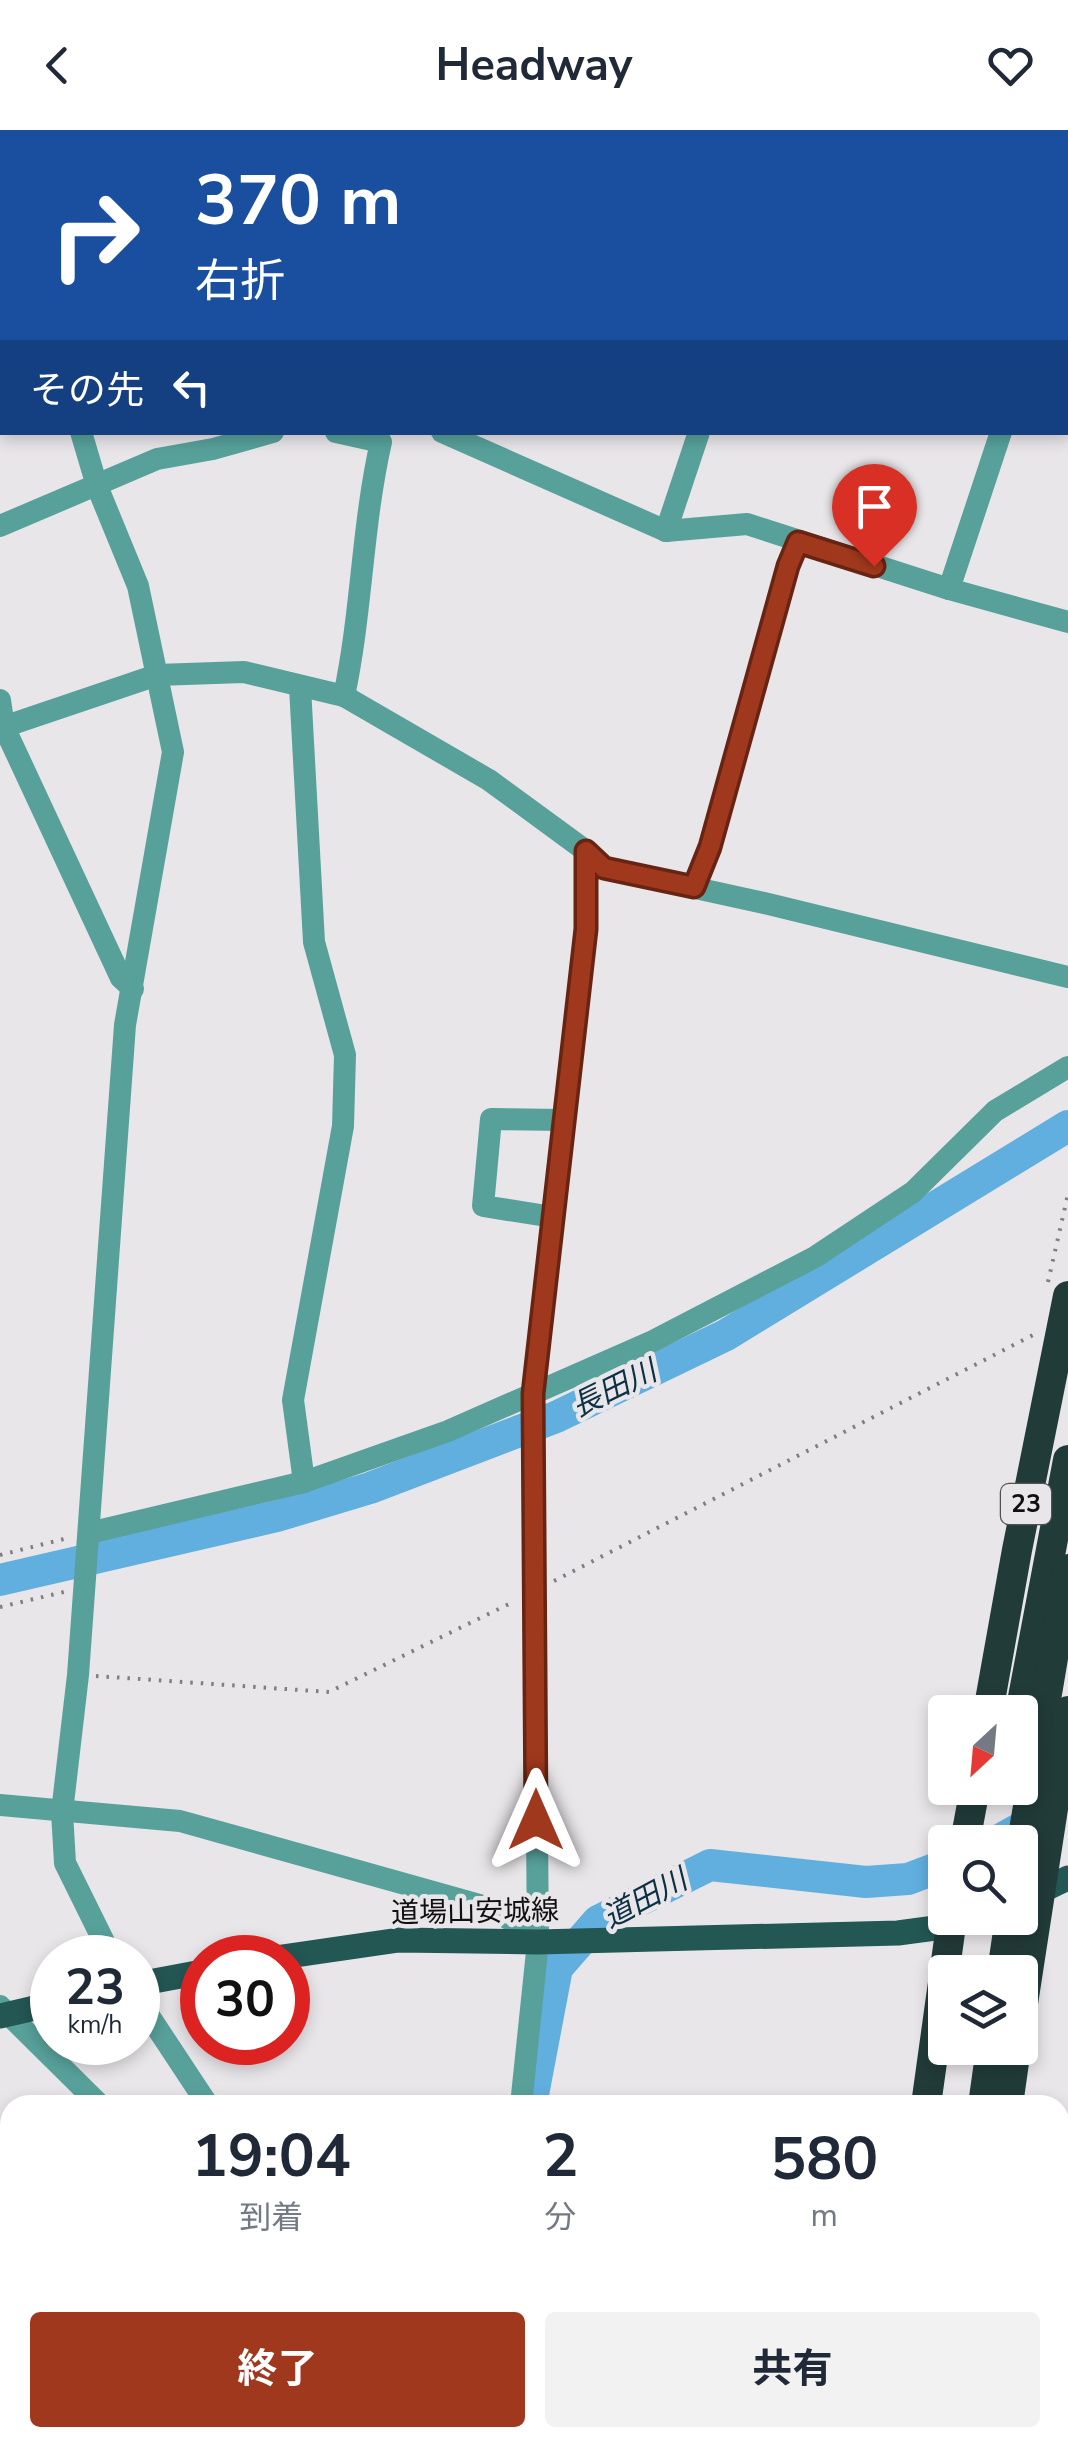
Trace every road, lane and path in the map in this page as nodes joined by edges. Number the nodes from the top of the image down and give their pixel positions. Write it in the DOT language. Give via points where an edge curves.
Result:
graph roads {
  1 [pos="81,435"];
  2 [pos="261,435"];
  3 [pos="350,435"];
  4 [pos="449,435"];
  5 [pos="698,435"];
  6 [pos="1000,435"];
  7 [pos="97,486"];
  8 [pos="0,526"];
  9 [pos="666,532"];
  10 [pos="798,542"];
  11 [pos="950,590"];
  12 [pos="1068,622"];
  13 [pos="157,675"];
  14 [pos="300,686"];
  15 [pos="344,696"];
  16 [pos="0,700"];
  17 [pos="2,727"];
  18 [pos="586,851"];
  19 [pos="694,887"];
  20 [pos="1068,977"];
  21 [pos="133,988"];
  22 [pos="1068,1068"];
  23 [pos="564,1120"];
  24 [pos="1068,1194"];
  25 [pos="553,1217"];
  26 [pos="1058,1288"];
  27 [pos="1038,1334"];
  28 [pos="533,1394"];
  29 [pos="1068,1460"];
  30 [pos="304,1482"];
  31 [pos="89,1533"];
  32 [pos="0,1555"];
  33 [pos="1068,1569"];
  34 [pos="85,1588"];
  35 [pos="535,1590"];
  36 [pos="0,1607"];
  37 [pos="78,1674"];
  38 [pos="991,1695"];
  39 [pos="1023,1695"];
  40 [pos="1068,1711"];
  41 [pos="0,1805"];
  42 [pos="62,1812"];
  43 [pos="1025,1825"];
  44 [pos="1038,1859"];
  45 [pos="1068,1878"];
  46 [pos="1038,1894"];
  47 [pos="928,1926"];
  48 [pos="101,1935"];
  49 [pos="956,1935"];
  50 [pos="537,1938"];
  51 [pos="310,1953"];
  52 [pos="30,2008"];
  53 [pos="2,2012"];
  54 [pos="160,2032"];
  55 [pos="972,2065"];
  56 [pos="989,2065"];
  57 [pos="1014,2065"];
  58 [pos="89,2095"];
  59 [pos="201,2095"];
  60 [pos="523,2095"];
  61 [pos="928,2095"];
  62 [pos="967,2095"];
  63 [pos="984,2095"];
  64 [pos="1009,2095"];
  1 -- 7 [label="street"];
  2 -- 7 [label="street" via="158,459"];
  3 -- 15 [label="street" via="381,442"];
  4 -- 9 [label="street"];
  5 -- 9 [label="street"];
  6 -- 11 [label="street"];
  7 -- 8 [label="street"];
  7 -- 13 [label="street" via="138,586"];
  9 -- 10 [label="street" via="746,524"];
  10 -- 11 [label="street"];
  10 -- 19 [label="street"];
  11 -- 12 [label="street"];
  13 -- 14 [label="street" via="244,672"];
  13 -- 17 [label="street"];
  13 -- 21 [label="street" via="173,752"];
  14 -- 15 [label="street"];
  14 -- 30 [label="street" via="314,942 345,1055 343,1126 292,1400"];
  15 -- 18 [label="street" via="490,780"];
  16 -- 17 [label="street"];
  17 -- 21 [label="street" via="121,978"];
  18 -- 19 [label="street" via="604,868"];
  18 -- 23 [label="street" via="586,929"];
  19 -- 20 [label="street"];
  21 -- 31 [label="street"];
  22 -- 28 [label="street" via="995,1111 914,1192 814,1257"];
  23 -- 25 [label="street"];
  23 -- 25 [label="street" via="491,1119 483,1206"];
  24 -- 26 [label="path"];
  25 -- 28 [label="street"];
  26 -- 38 [label="highway, 23"];
  27 -- 35 [label="path"];
  28 -- 30 [label="street"];
  28 -- 35 [label="street"];
  29 -- 39 [label="highway, 23"];
  30 -- 31 [label="street"];
  31 -- 32 [label="path"];
  31 -- 34 [label="street"];
  33 -- 43 [label="highway"];
  34 -- 36 [label="path"];
  34 -- 37 [label="street"];
  35 -- 37 [label="path" via="329,1692"];
  35 -- 50 [label="street"];
  37 -- 42 [label="street"];
  40 -- 44 [label="highway"];
  41 -- 42 [label="street"];
  42 -- 48 [label="street" via="65,1863"];
  42 -- 50 [label="street" via="180,1821 487,1908"];
  45 -- 46 [label="main road"];
  47 -- 50 [label="main road, 道場山安城線"];
  49 -- 61 [label="highway"];
  50 -- 51 [label="main road, 道場山安城線" via="399,1940"];
  50 -- 60 [label="street"];
  52 -- 53 [label="main road"];
  53 -- 58 [label="street"];
  54 -- 59 [label="street"];
  55 -- 62 [label="highway"];
  56 -- 63 [label="highway"];
  57 -- 64 [label="highway"];
}
